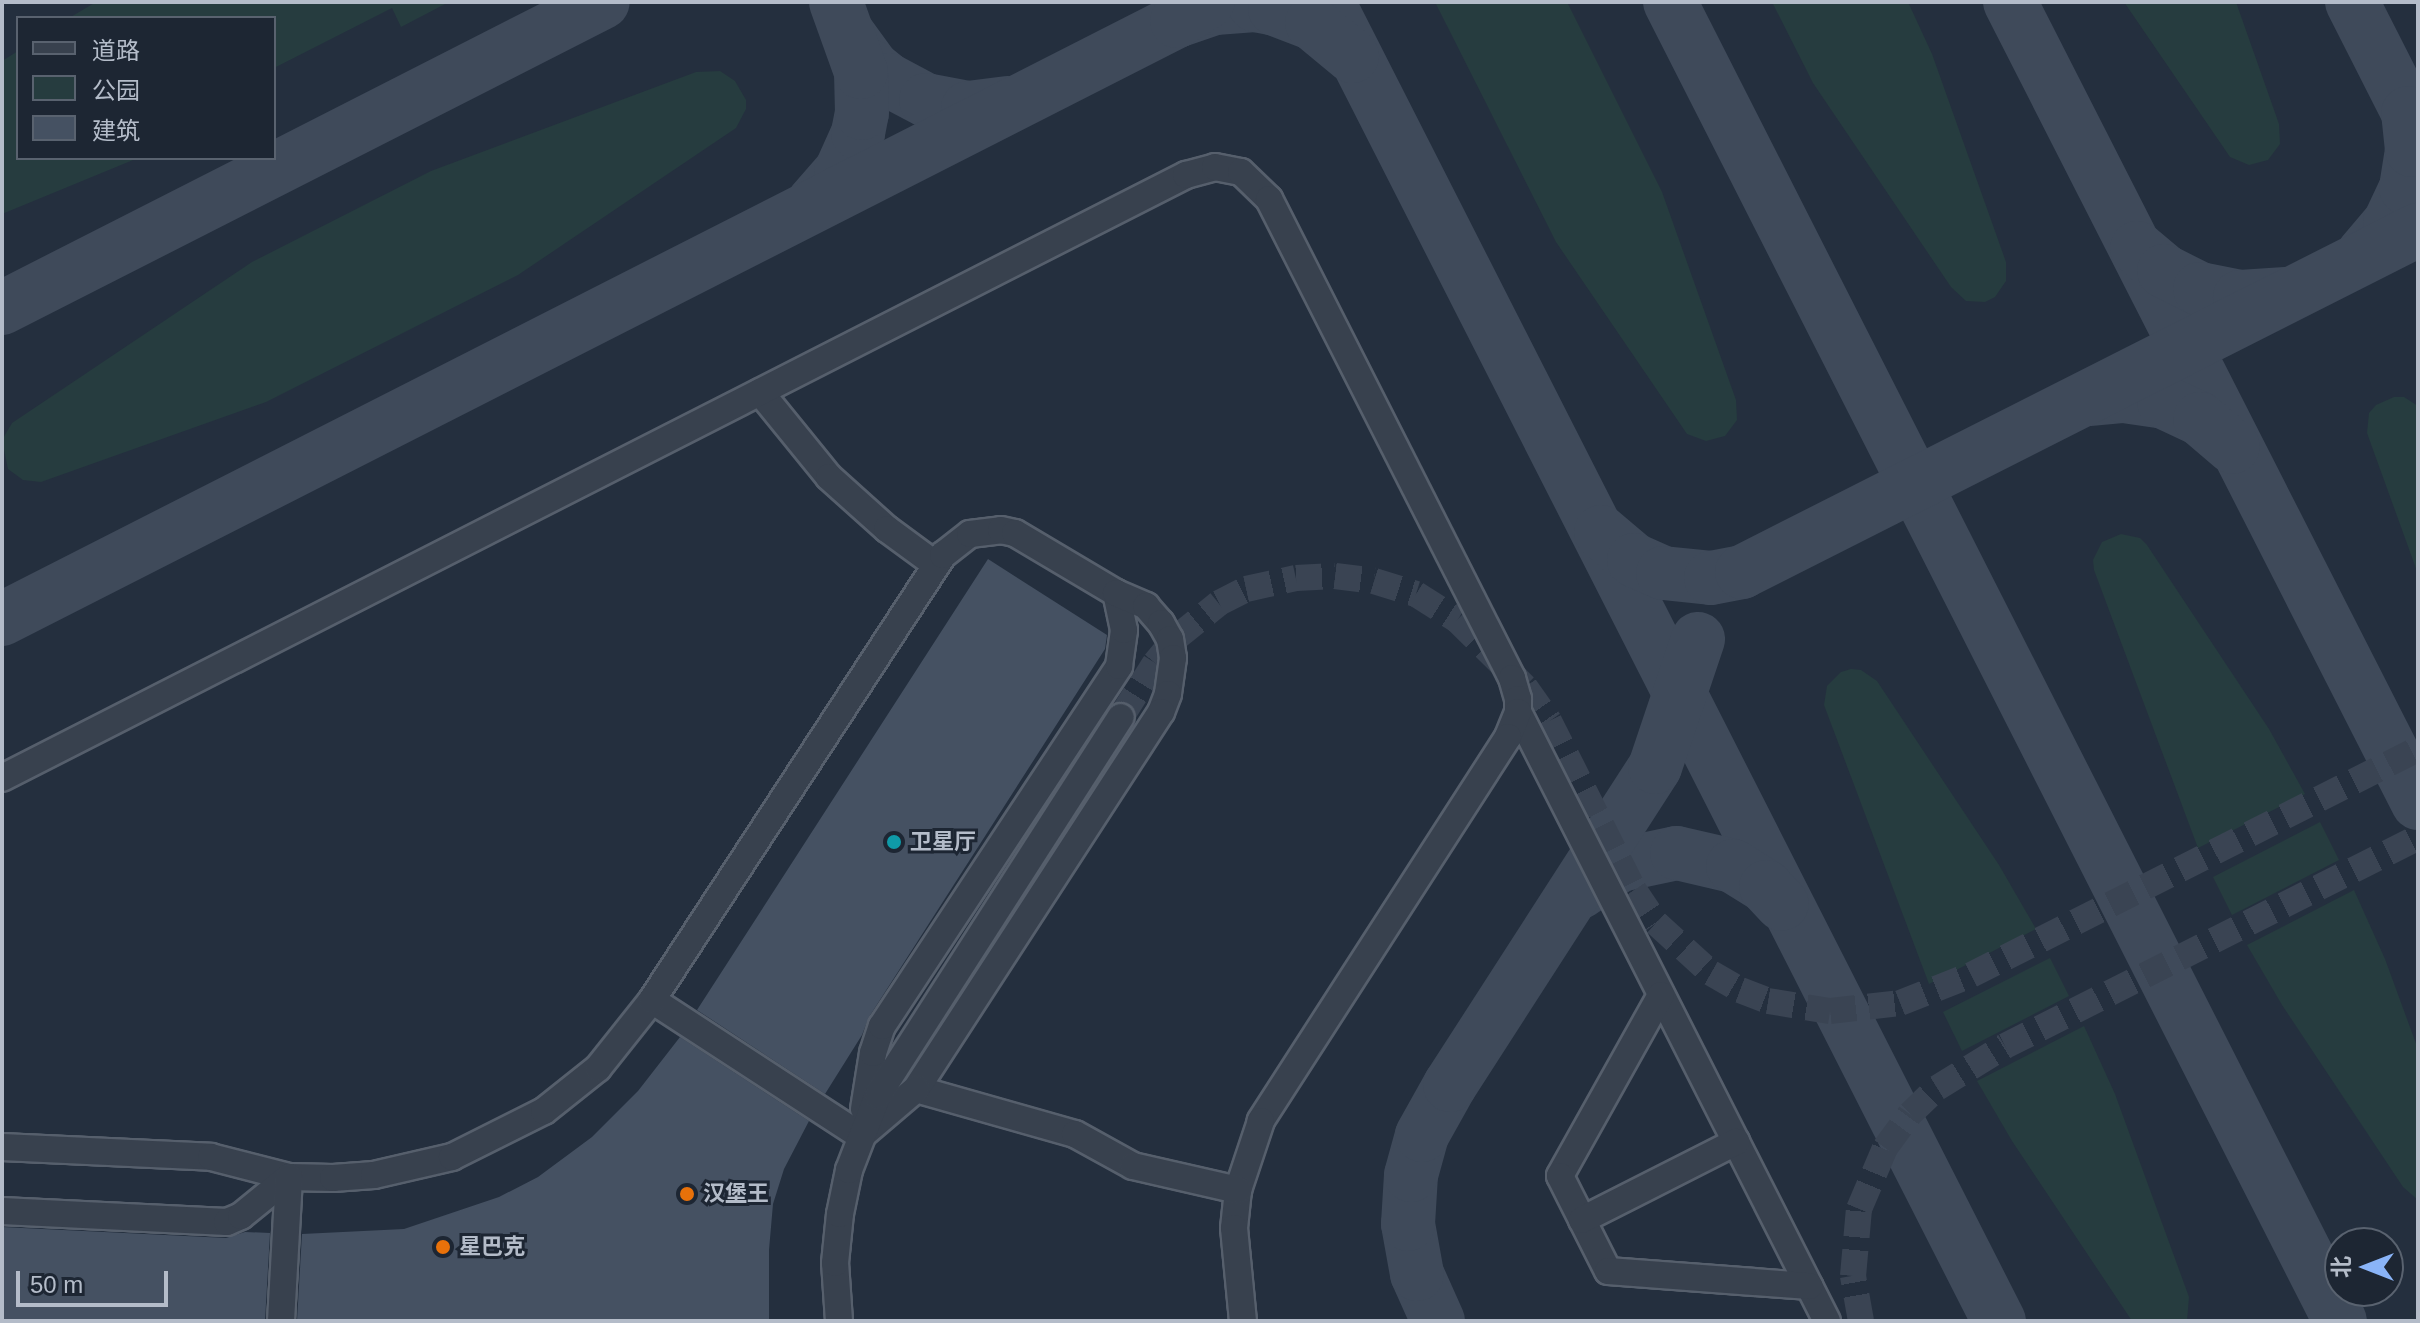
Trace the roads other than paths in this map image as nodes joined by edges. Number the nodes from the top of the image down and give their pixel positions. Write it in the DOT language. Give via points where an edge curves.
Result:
graph roads {
  1 [pos="760,392"];
  2 [pos="936,565"];
  3 [pos="1116,593"];
  4 [pos="1518,712"];
  5 [pos="1121,717"];
  6 [pos="2,778"];
  7 [pos="1661,995"];
  8 [pos="652,1000"];
  9 [pos="916,1089"];
  10 [pos="861,1136"];
  11 [pos="1736,1142"];
  12 [pos="2,1147"];
  13 [pos="289,1177"];
  14 [pos="1238,1190"];
  15 [pos="2,1211"];
  16 [pos="1582,1220"];
  17 [pos="1809,1286"];
  18 [pos="281,1321"];
  19 [pos="839,1321"];
  20 [pos="1243,1321"];
  21 [pos="1827,1321"];
  1 -- 2 [label="lane" via="829,477"];
  1 -- 4 [label="lane" via="1186,175 1215,167 1241,172 1269,199 1512,678"];
  1 -- 6 [label="lane"];
  2 -- 3 [label="lane" via="970,534 1001,530 1029,539"];
  2 -- 8 [label="lane"];
  3 -- 9 [label="lane" via="1146,606 1170,639 1173,676 1161,712"];
  3 -- 10 [label="lane" via="1124,630 1119,666 882,1026 868,1077"];
  4 -- 7 [label="lane"];
  4 -- 14 [label="lane" via="1508,737 1261,1121"];
  5 -- 10 [label="lane" via="890,1073"];
  7 -- 11 [label="lane"];
  7 -- 16 [label="lane" via="1560,1176"];
  8 -- 10 [label="lane"];
  8 -- 13 [label="lane" via="622,1042 574,1089 484,1144 374,1175"];
  9 -- 10 [label="lane"];
  9 -- 14 [label="lane" via="1075,1134 1150,1172"];
  10 -- 19 [label="lane" via="838,1226"];
  11 -- 16 [label="lane"];
  11 -- 17 [label="lane"];
  12 -- 13 [label="lane" via="211,1157"];
  13 -- 15 [label="lane" via="227,1222"];
  13 -- 18 [label="lane"];
  14 -- 20 [label="lane" via="1235,1263"];
  16 -- 17 [label="lane" via="1608,1271"];
  17 -- 21 [label="lane"];
}
